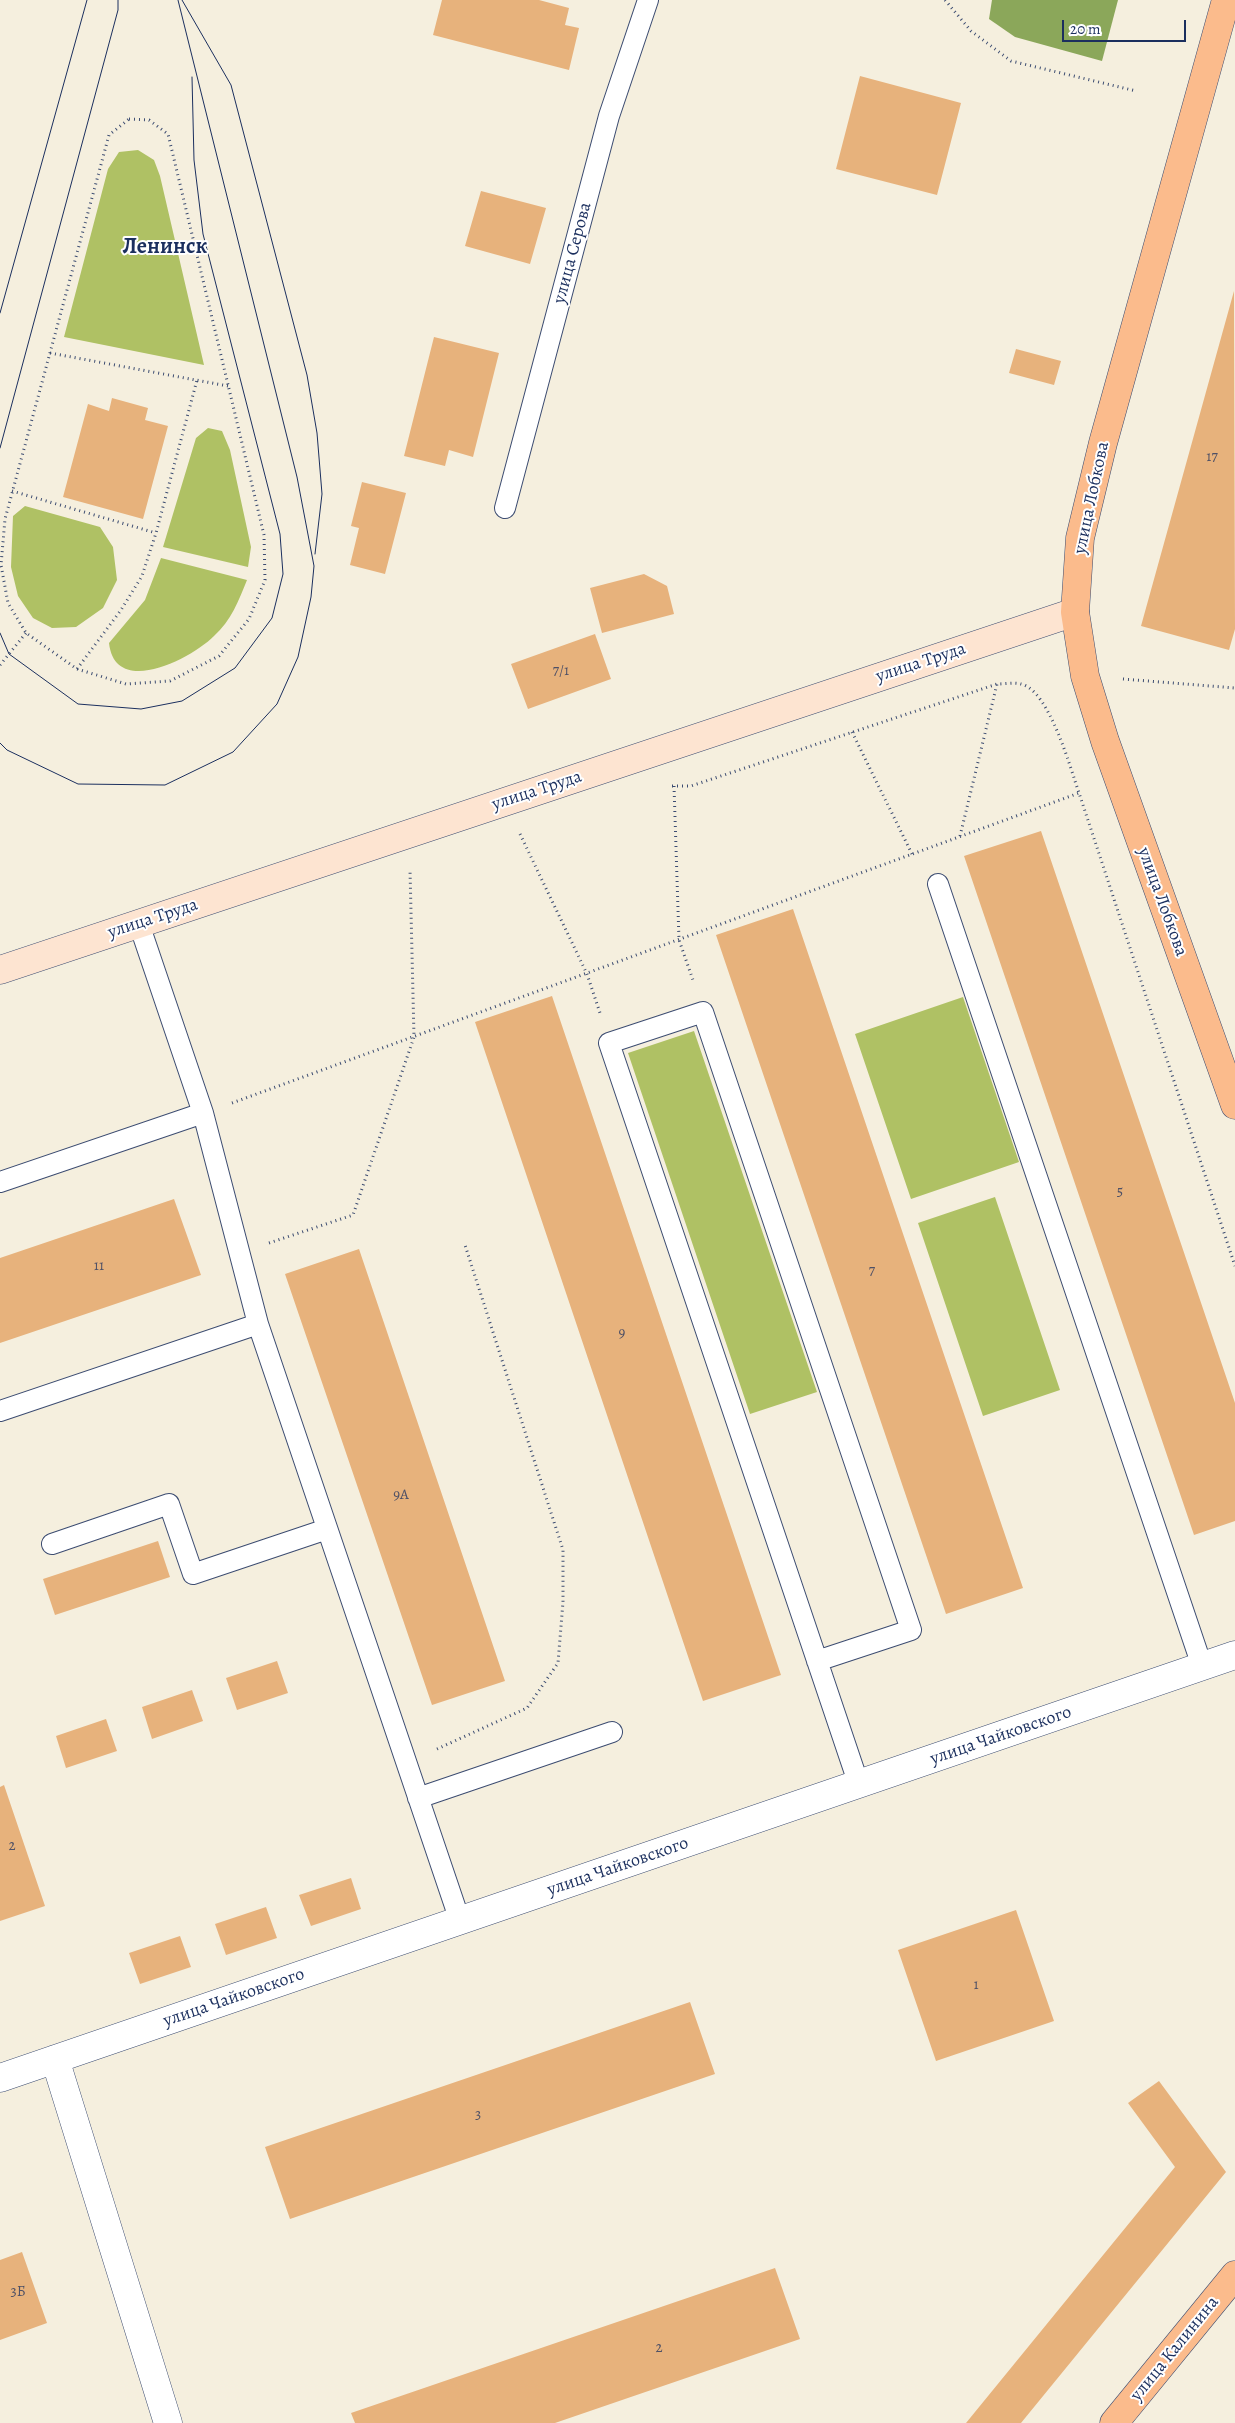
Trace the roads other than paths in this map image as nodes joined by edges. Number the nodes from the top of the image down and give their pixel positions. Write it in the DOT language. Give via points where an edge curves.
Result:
graph roads {
  1 [pos="648,0"];
  2 [pos="1226,0"];
  3 [pos="505,508"];
  4 [pos="1075,612"];
  5 [pos="938,884"];
  6 [pos="139,924"];
  7 [pos="0,970"];
  8 [pos="1235,1106"];
  9 [pos="203,1113"];
  10 [pos="0,1182"];
  11 [pos="258,1324"];
  12 [pos="0,1411"];
  13 [pos="327,1529"];
  14 [pos="52,1544"];
  15 [pos="1235,1655"];
  16 [pos="817,1661"];
  17 [pos="1202,1666"];
  18 [pos="612,1732"];
  19 [pos="859,1785"];
  20 [pos="418,1798"];
  21 [pos="460,1921"];
  22 [pos="55,2059"];
  23 [pos="0,2078"];
  24 [pos="1235,2275"];
  25 [pos="168,2423"];
  26 [pos="1114,2423"];
  1 -- 3 [label="lane, улица Серова" via="609,116"];
  2 -- 4 [label="main road, улица Лобкова" via="1103,443 1080,538"];
  4 -- 6 [label="main road, улица Труда"];
  4 -- 8 [label="main road, улица Лобкова" via="1085,676 1105,741"];
  5 -- 17 [label="lane"];
  6 -- 7 [label="main road, улица Труда"];
  6 -- 9 [label="lane"];
  9 -- 10 [label="lane"];
  9 -- 11 [label="lane"];
  11 -- 12 [label="lane"];
  11 -- 13 [label="lane"];
  13 -- 14 [label="lane" via="193,1574 169,1504"];
  13 -- 20 [label="lane"];
  15 -- 17 [label="street, улица Чайковского"];
  16 -- 16 [label="lane" via="610,1043 703,1012 911,1630"];
  16 -- 19 [label="lane"];
  17 -- 19 [label="street, улица Чайковского"];
  18 -- 20 [label="lane"];
  19 -- 21 [label="street, улица Чайковского"];
  20 -- 21 [label="lane"];
  21 -- 22 [label="street, улица Чайковского"];
  22 -- 23 [label="street, улица Чайковского"];
  22 -- 25 [label="street"];
  24 -- 26 [label="main road, улица Калинина"];
}
